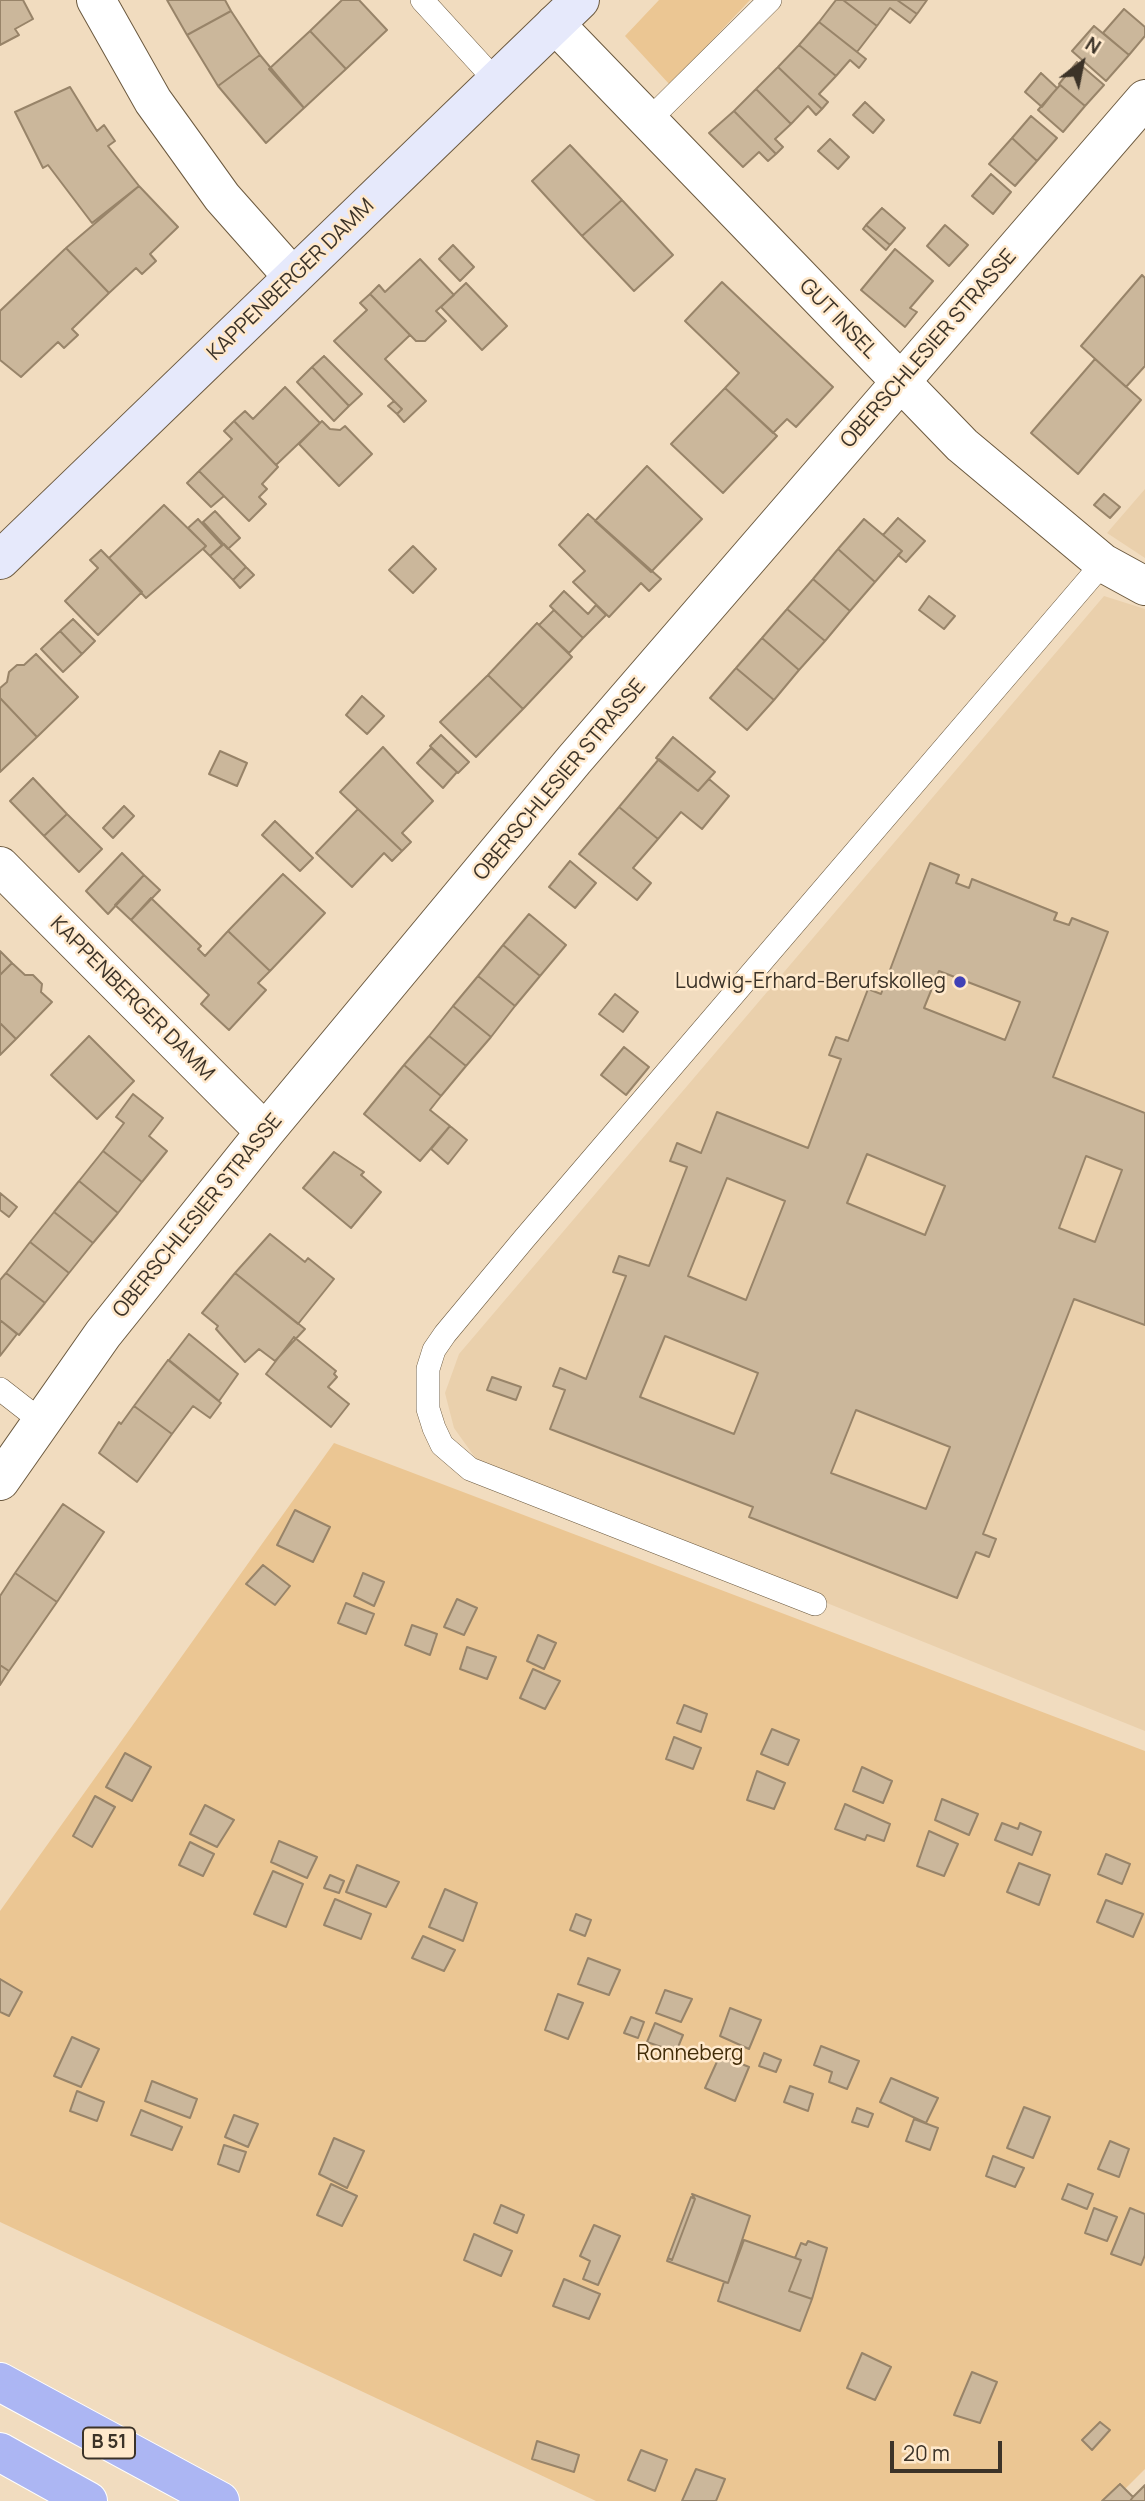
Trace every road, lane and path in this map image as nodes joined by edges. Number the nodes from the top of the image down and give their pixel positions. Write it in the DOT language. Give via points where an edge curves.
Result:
graph roads {
  1 [pos="96,0"];
  2 [pos="422,0"];
  3 [pos="770,0"];
  4 [pos="568,12"];
  5 [pos="496,82"];
  6 [pos="1139,118"];
  7 [pos="647,121"];
  8 [pos="292,276"];
  9 [pos="900,383"];
  10 [pos="0,559"];
  11 [pos="1102,563"];
  12 [pos="1145,586"];
  13 [pos="0,866"];
  14 [pos="265,1132"];
  15 [pos="0,1389"];
  16 [pos="41,1421"];
  17 [pos="0,1481"];
  18 [pos="815,1604"];
  19 [pos="0,2382"];
  20 [pos="0,2452"];
  21 [pos="88,2501"];
  22 [pos="220,2501"];
  1 -- 8 [label="street" via="153,101 222,197"];
  2 -- 5 [label="lane"];
  3 -- 7 [label="lane"];
  4 -- 5 [label="main road, KAPPENBERGER DAMM"];
  4 -- 7 [label="street, GUT INSEL"];
  5 -- 8 [label="main road, KAPPENBERGER DAMM"];
  6 -- 9 [label="street, OBERSCHLESIER STRASSE"];
  7 -- 9 [label="street, GUT INSEL"];
  8 -- 10 [label="main road, KAPPENBERGER DAMM"];
  9 -- 11 [label="street, GUT INSEL" via="962,444"];
  9 -- 14 [label="street, OBERSCHLESIER STRASSE" via="574,760"];
  11 -- 12 [label="street, GUT INSEL"];
  11 -- 18 [label="lane" via="524,1239 445,1334 428,1369 428,1409 434,1428 442,1445 470,1469"];
  13 -- 14 [label="street, KAPPENBERGER DAMM"];
  14 -- 16 [label="street, OBERSCHLESIER STRASSE" via="103,1334"];
  15 -- 16 [label="lane"];
  16 -- 17 [label="street, OBERSCHLESIER STRASSE"];
  19 -- 22 [label="highway, B 51"];
  20 -- 21 [label="highway"];
}
